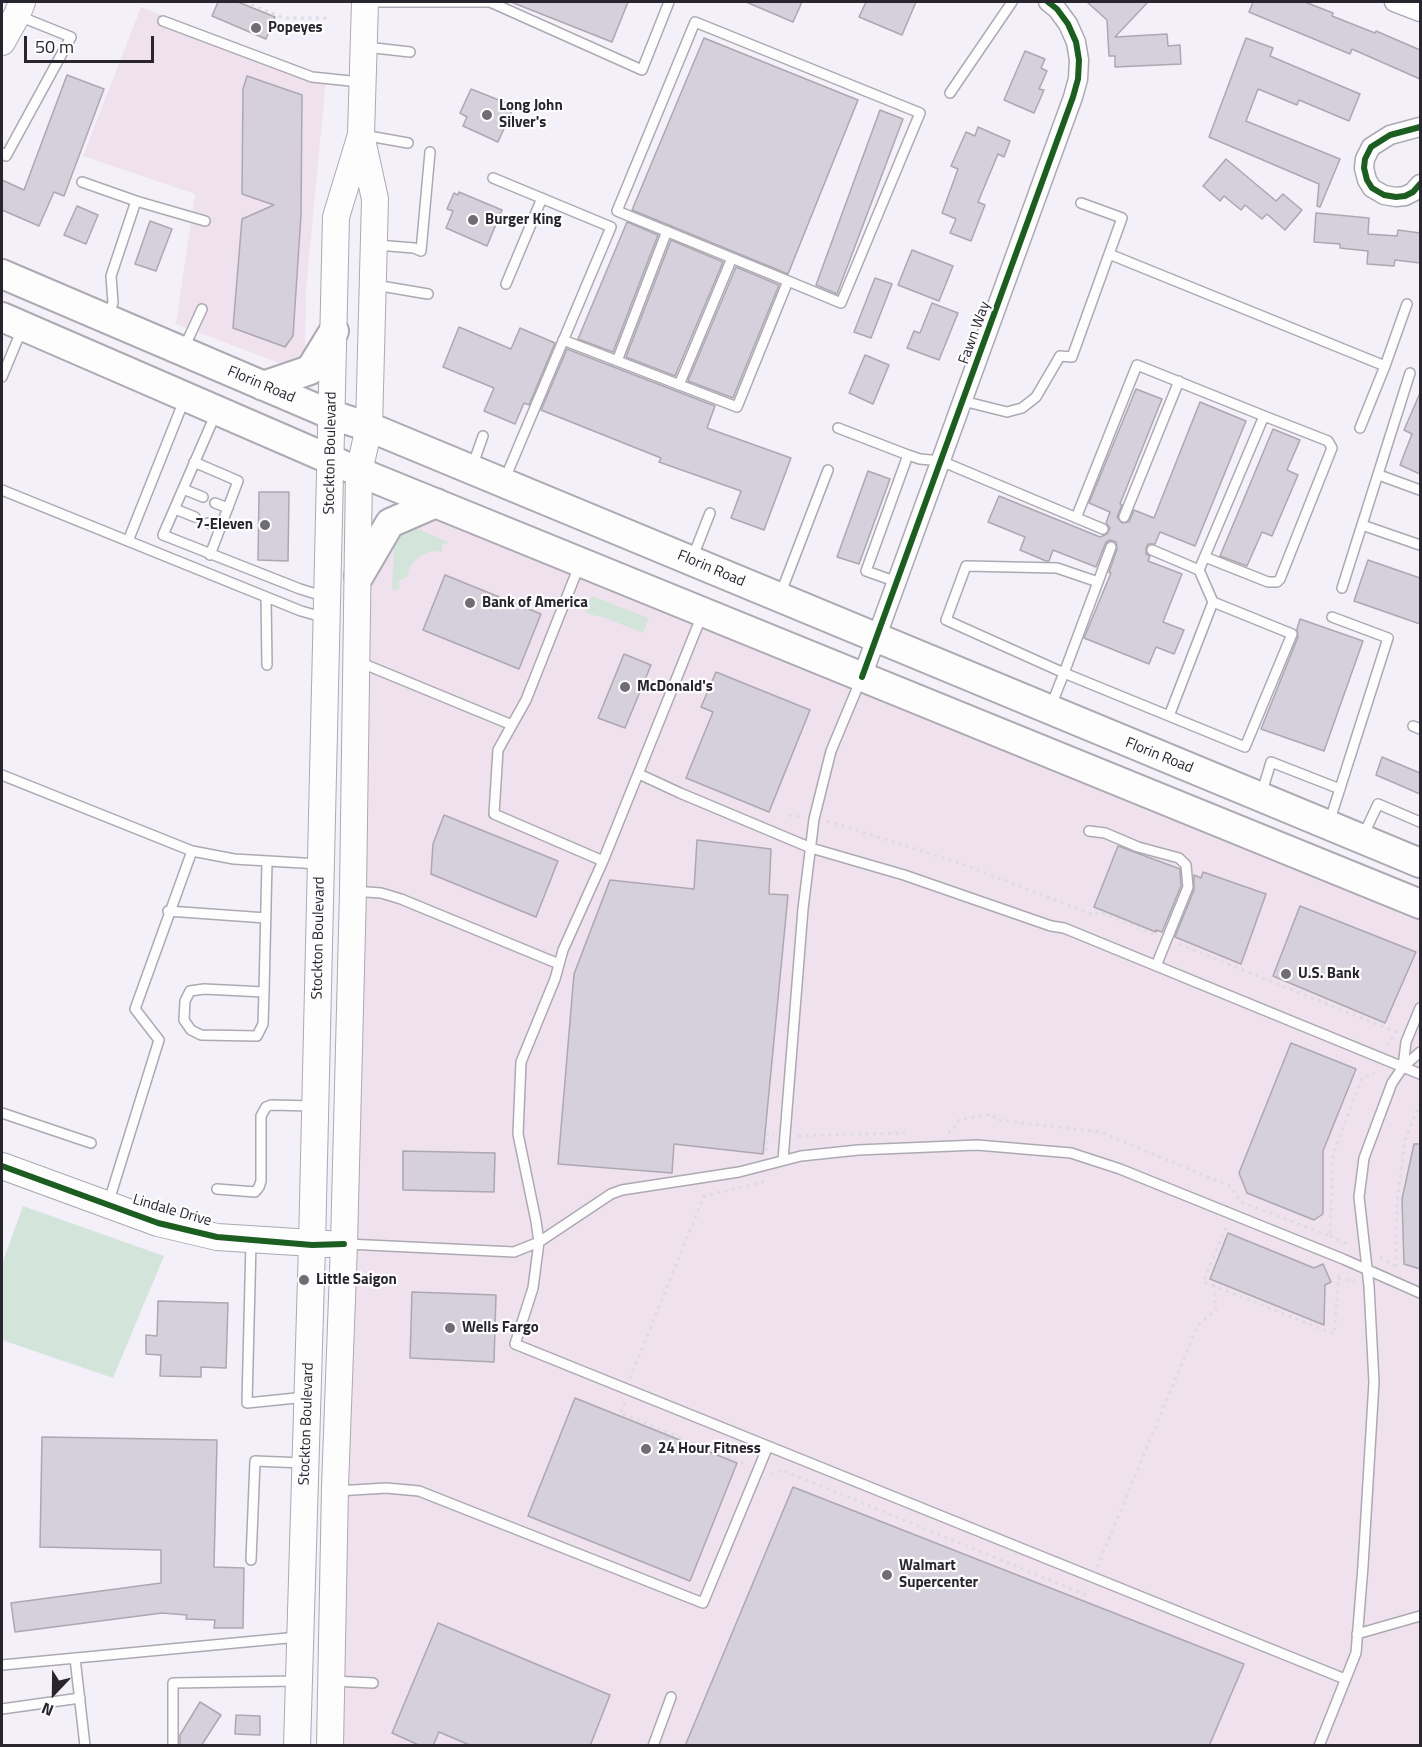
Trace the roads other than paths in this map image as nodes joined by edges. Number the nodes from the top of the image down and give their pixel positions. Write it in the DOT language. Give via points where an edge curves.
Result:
graph roads {
  1 [pos="364,2"];
  2 [pos="479,2"];
  3 [pos="669,2"];
  4 [pos="1012,2"];
  5 [pos="1048,2"];
  6 [pos="1394,2"];
  7 [pos="19,8"];
  8 [pos="1420,12"];
  9 [pos="164,21"];
  10 [pos="2,42"];
  11 [pos="363,47"];
  12 [pos="410,52"];
  13 [pos="362,82"];
  14 [pos="950,93"];
  15 [pos="1420,127"];
  16 [pos="361,135"];
  17 [pos="408,143"];
  18 [pos="430,152"];
  19 [pos="2,153"];
  20 [pos="493,178"];
  21 [pos="82,182"];
  22 [pos="1420,184"];
  23 [pos="542,198"];
  24 [pos="136,201"];
  25 [pos="1081,203"];
  26 [pos="205,221"];
  27 [pos="667,231"];
  28 [pos="374,245"];
  29 [pos="1109,254"];
  30 [pos="732,258"];
  31 [pos="2,274"];
  32 [pos="788,281"];
  33 [pos="506,284"];
  34 [pos="372,285"];
  35 [pos="428,294"];
  36 [pos="1407,304"];
  37 [pos="202,309"];
  38 [pos="107,319"];
  39 [pos="12,322"];
  40 [pos="334,331"];
  41 [pos="563,340"];
  42 [pos="183,351"];
  43 [pos="617,361"];
  44 [pos="1384,366"];
  45 [pos="1410,372"];
  46 [pos="2,378"];
  47 [pos="1179,381"];
  48 [pos="679,385"];
  49 [pos="263,386"];
  50 [pos="186,397"];
  51 [pos="963,401"];
  52 [pos="216,410"];
  53 [pos="332,416"];
  54 [pos="1264,416"];
  55 [pos="369,427"];
  56 [pos="838,428"];
  57 [pos="1360,428"];
  58 [pos="483,436"];
  59 [pos="908,455"];
  60 [pos="331,460"];
  61 [pos="941,461"];
  62 [pos="195,462"];
  63 [pos="471,469"];
  64 [pos="828,470"];
  65 [pos="359,472"];
  66 [pos="1379,475"];
  67 [pos="503,483"];
  68 [pos="183,489"];
  69 [pos="2,490"];
  70 [pos="1420,490"];
  71 [pos="203,497"];
  72 [pos="215,503"];
  73 [pos="436,504"];
  74 [pos="228,508"];
  75 [pos="175,509"];
  76 [pos="710,513"];
  77 [pos="195,517"];
  78 [pos="1124,517"];
  79 [pos="1076,518"];
  80 [pos="208,523"];
  81 [pos="1362,525"];
  82 [pos="220,528"];
  83 [pos="1103,530"];
  84 [pos="128,541"];
  85 [pos="1420,545"];
  86 [pos="1111,547"];
  87 [pos="1152,550"];
  88 [pos="210,555"];
  89 [pos="1205,557"];
  90 [pos="692,561"];
  91 [pos="581,562"];
  92 [pos="1199,570"];
  93 [pos="358,576"];
  94 [pos="897,582"];
  95 [pos="1098,582"];
  96 [pos="1342,588"];
  97 [pos="266,597"];
  98 [pos="779,597"];
  99 [pos="1213,602"];
  100 [pos="327,608"];
  101 [pos="703,612"];
  102 [pos="1332,617"];
  103 [pos="877,638"];
  104 [pos="358,662"];
  105 [pos="267,665"];
  106 [pos="1064,673"];
  107 [pos="862,677"];
  108 [pos="1049,711"];
  109 [pos="1169,716"];
  110 [pos="512,725"];
  111 [pos="639,774"];
  112 [pos="2,775"];
  113 [pos="1340,789"];
  114 [pos="1260,797"];
  115 [pos="1420,822"];
  116 [pos="1328,825"];
  117 [pos="1089,831"];
  118 [pos="1362,839"];
  119 [pos="811,848"];
  120 [pos="192,851"];
  121 [pos="603,861"];
  122 [pos="267,862"];
  123 [pos="1420,863"];
  124 [pos="321,864"];
  125 [pos="353,891"];
  126 [pos="1420,904"];
  127 [pos="168,911"];
  128 [pos="266,918"];
  129 [pos="559,964"];
  130 [pos="1156,966"];
  131 [pos="264,992"];
  132 [pos="1420,1008"];
  133 [pos="1420,1052"];
  134 [pos="1403,1067"];
  135 [pos="1420,1074"];
  136 [pos="315,1106"];
  137 [pos="2,1113"];
  138 [pos="91,1143"];
  139 [pos="783,1160"];
  140 [pos="2,1166"];
  141 [pos="217,1189"];
  142 [pos="108,1204"];
  143 [pos="251,1239"];
  144 [pos="539,1242"];
  145 [pos="344,1244"];
  146 [pos="312,1245"];
  147 [pos="1367,1270"];
  148 [pos="1420,1293"];
  149 [pos="308,1397"];
  150 [pos="768,1446"];
  151 [pos="305,1463"];
  152 [pos="335,1491"];
  153 [pos="251,1560"];
  154 [pos="1420,1616"];
  155 [pos="1357,1634"];
  156 [pos="300,1636"];
  157 [pos="75,1658"];
  158 [pos="2,1665"];
  159 [pos="1345,1679"];
  160 [pos="299,1681"];
  161 [pos="332,1681"];
  162 [pos="373,1683"];
  163 [pos="671,1697"];
  164 [pos="80,1698"];
  165 [pos="2,1709"];
  166 [pos="85,1746"];
  167 [pos="173,1746"];
  168 [pos="297,1746"];
  169 [pos="330,1746"];
  170 [pos="652,1746"];
  171 [pos="1318,1746"];
  1 -- 2 [label="lane"];
  1 -- 11 [label="main road, Stockton Boulevard"];
  2 -- 3 [label="lane" via="490,2 642,70"];
  4 -- 14 [label="lane"];
  5 -- 51 [label="street, Fawn Way" via="1068,24 1076,42 1078,79"];
  6 -- 8 [label="street"];
  7 -- 10 [label="main road"];
  7 -- 19 [label="lane" via="71,37 6,156"];
  9 -- 13 [label="lane" via="312,77"];
  11 -- 12 [label="lane"];
  11 -- 13 [label="main road, Stockton Boulevard"];
  13 -- 16 [label="main road, Stockton Boulevard"];
  15 -- 22 [label="street" via="1390,135 1371,147 1364,168 1372,188 1383,195 1405,196"];
  16 -- 17 [label="lane"];
  16 -- 28 [label="main road, Stockton Boulevard" via="375,199"];
  16 -- 40 [label="main road, Stockton Boulevard" via="336,217"];
  18 -- 28 [label="lane" via="421,251"];
  20 -- 23 [label="lane"];
  21 -- 24 [label="lane"];
  23 -- 33 [label="lane"];
  23 -- 41 [label="lane" via="611,227"];
  24 -- 26 [label="lane"];
  24 -- 38 [label="lane" via="111,276 112,303"];
  25 -- 29 [label="lane" via="1122,218"];
  27 -- 30 [label="lane"];
  27 -- 32 [label="lane" via="617,211 695,22 920,113 841,303"];
  27 -- 43 [label="lane"];
  28 -- 34 [label="main road, Stockton Boulevard"];
  29 -- 44 [label="lane"];
  29 -- 51 [label="lane" via="1072,357 1060,356 1036,397 1022,408 1007,412"];
  30 -- 32 [label="lane"];
  30 -- 48 [label="lane"];
  31 -- 38 [label="main road, Florin Road"];
  32 -- 48 [label="lane" via="737,407"];
  34 -- 35 [label="lane"];
  34 -- 55 [label="main road, Stockton Boulevard"];
  36 -- 44 [label="lane"];
  37 -- 42 [label="lane"];
  38 -- 42 [label="main road, Florin Road"];
  39 -- 46 [label="lane"];
  39 -- 50 [label="main road"];
  40 -- 49 [label="main road" via="310,370"];
  40 -- 53 [label="main road, Stockton Boulevard"];
  41 -- 43 [label="lane"];
  41 -- 67 [label="lane"];
  42 -- 49 [label="main road, Florin Road"];
  43 -- 48 [label="lane"];
  44 -- 57 [label="lane"];
  45 -- 66 [label="lane"];
  47 -- 54 [label="lane"];
  47 -- 78 [label="lane"];
  47 -- 79 [label="lane" via="1137,365"];
  49 -- 53 [label="main road, Florin Road"];
  50 -- 52 [label="main road"];
  50 -- 84 [label="lane"];
  51 -- 61 [label="street, Fawn Way"];
  52 -- 60 [label="main road"];
  52 -- 62 [label="lane"];
  53 -- 55 [label="main road, Florin Road"];
  53 -- 60 [label="main road, Stockton Boulevard"];
  54 -- 89 [label="lane"];
  54 -- 89 [label="lane" via="1328,441 1332,448 1280,579 1268,582"];
  55 -- 63 [label="main road, Florin Road"];
  55 -- 65 [label="main road, Stockton Boulevard"];
  56 -- 59 [label="lane"];
  58 -- 63 [label="lane"];
  59 -- 61 [label="lane"];
  59 -- 94 [label="lane" via="866,571"];
  60 -- 65 [label="main road"];
  60 -- 100 [label="main road, Stockton Boulevard"];
  61 -- 79 [label="lane"];
  61 -- 94 [label="street, Fawn Way"];
  62 -- 68 [label="lane"];
  62 -- 74 [label="lane" via="238,481"];
  63 -- 67 [label="main road, Florin Road"];
  64 -- 98 [label="lane"];
  65 -- 73 [label="main road"];
  65 -- 93 [label="main road, Stockton Boulevard"];
  66 -- 70 [label="lane"];
  66 -- 81 [label="lane"];
  67 -- 90 [label="main road, Florin Road"];
  68 -- 71 [label="lane"];
  68 -- 75 [label="lane"];
  69 -- 84 [label="lane"];
  72 -- 74 [label="lane"];
  73 -- 91 [label="main road"];
  73 -- 93 [label="main road" via="390,523"];
  74 -- 82 [label="lane"];
  75 -- 77 [label="lane"];
  75 -- 88 [label="lane" via="163,535"];
  76 -- 90 [label="lane"];
  79 -- 83 [label="lane"];
  80 -- 82 [label="lane"];
  81 -- 85 [label="lane"];
  81 -- 96 [label="lane"];
  82 -- 88 [label="lane"];
  84 -- 97 [label="lane"];
  86 -- 95 [label="lane"];
  87 -- 92 [label="lane"];
  88 -- 100 [label="lane" via="300,589"];
  89 -- 92 [label="lane"];
  90 -- 98 [label="main road, Florin Road"];
  91 -- 101 [label="main road"];
  91 -- 110 [label="lane" via="526,700"];
  92 -- 99 [label="lane"];
  93 -- 104 [label="main road, Stockton Boulevard"];
  94 -- 103 [label="street, Fawn Way"];
  95 -- 106 [label="lane"];
  95 -- 106 [label="lane" via="1057,568 966,566 946,620"];
  97 -- 100 [label="lane" via="301,611"];
  97 -- 105 [label="lane"];
  98 -- 103 [label="main road, Florin Road"];
  99 -- 109 [label="lane"];
  99 -- 109 [label="lane" via="1292,634 1245,747"];
  100 -- 124 [label="main road, Stockton Boulevard"];
  101 -- 107 [label="main road"];
  101 -- 111 [label="lane"];
  102 -- 113 [label="lane" via="1388,638"];
  103 -- 107 [label="street, Fawn Way"];
  103 -- 108 [label="main road, Florin Road"];
  104 -- 110 [label="lane"];
  104 -- 125 [label="main road, Stockton Boulevard"];
  106 -- 108 [label="lane"];
  106 -- 109 [label="lane"];
  107 -- 119 [label="lane" via="831,751"];
  107 -- 126 [label="main road"];
  108 -- 114 [label="main road, Florin Road"];
  110 -- 121 [label="lane" via="498,750 494,814"];
  111 -- 119 [label="lane"];
  111 -- 121 [label="lane"];
  112 -- 120 [label="lane"];
  113 -- 114 [label="lane" via="1271,762"];
  113 -- 116 [label="lane"];
  114 -- 116 [label="main road, Florin Road"];
  115 -- 118 [label="lane" via="1378,804"];
  116 -- 118 [label="main road, Florin Road"];
  117 -- 130 [label="lane" via="1179,858 1186,865 1188,887"];
  118 -- 123 [label="main road, Florin Road"];
  119 -- 130 [label="lane" via="1064,928"];
  119 -- 139 [label="lane"];
  120 -- 122 [label="lane"];
  120 -- 127 [label="lane"];
  121 -- 129 [label="lane"];
  122 -- 124 [label="lane"];
  122 -- 128 [label="lane"];
  124 -- 136 [label="main road, Stockton Boulevard"];
  125 -- 129 [label="lane" via="381,892 401,899"];
  125 -- 145 [label="main road, Stockton Boulevard"];
  127 -- 128 [label="lane"];
  127 -- 142 [label="lane" via="135,1009 159,1040"];
  128 -- 131 [label="lane"];
  129 -- 144 [label="lane" via="521,1062 518,1134"];
  130 -- 134 [label="lane"];
  131 -- 131 [label="lane" via="190,991 184,1020 190,1030 201,1035 257,1036 263,1024"];
  132 -- 134 [label="lane" via="1406,1042"];
  133 -- 134 [label="lane"];
  134 -- 135 [label="lane"];
  134 -- 147 [label="lane" via="1392,1083 1364,1158 1359,1197"];
  136 -- 141 [label="lane" via="266,1107 261,1116 259,1187 255,1192"];
  136 -- 146 [label="main road, Stockton Boulevard"];
  137 -- 138 [label="lane"];
  139 -- 144 [label="lane" via="739,1173 622,1190"];
  139 -- 147 [label="lane" via="858,1150 976,1145 1071,1153 1120,1169"];
  140 -- 142 [label="main road, Lindale Drive"];
  142 -- 143 [label="main road, Lindale Drive" via="158,1223 218,1237"];
  143 -- 146 [label="main road, Lindale Drive"];
  143 -- 149 [label="lane" via="247,1403"];
  144 -- 145 [label="lane" via="514,1252"];
  144 -- 150 [label="lane" via="533,1288 515,1344"];
  145 -- 146 [label="main road, Lindale Drive"];
  145 -- 152 [label="main road, Stockton Boulevard"];
  146 -- 149 [label="main road, Stockton Boulevard"];
  147 -- 148 [label="lane"];
  147 -- 155 [label="lane" via="1374,1382"];
  149 -- 151 [label="main road, Stockton Boulevard"];
  150 -- 152 [label="lane" via="703,1603 419,1491"];
  150 -- 159 [label="lane"];
  151 -- 153 [label="lane" via="255,1461"];
  151 -- 156 [label="main road, Stockton Boulevard"];
  152 -- 161 [label="main road, Stockton Boulevard"];
  154 -- 155 [label="lane"];
  155 -- 159 [label="lane" via="1356,1653"];
  156 -- 157 [label="lane"];
  156 -- 160 [label="main road, Stockton Boulevard"];
  157 -- 158 [label="lane"];
  157 -- 164 [label="lane"];
  159 -- 171 [label="lane"];
  160 -- 167 [label="lane" via="173,1683"];
  160 -- 168 [label="main road, Stockton Boulevard"];
  161 -- 162 [label="lane"];
  161 -- 169 [label="main road, Stockton Boulevard"];
  163 -- 170 [label="lane"];
  164 -- 165 [label="lane"];
  164 -- 166 [label="lane"];
}
